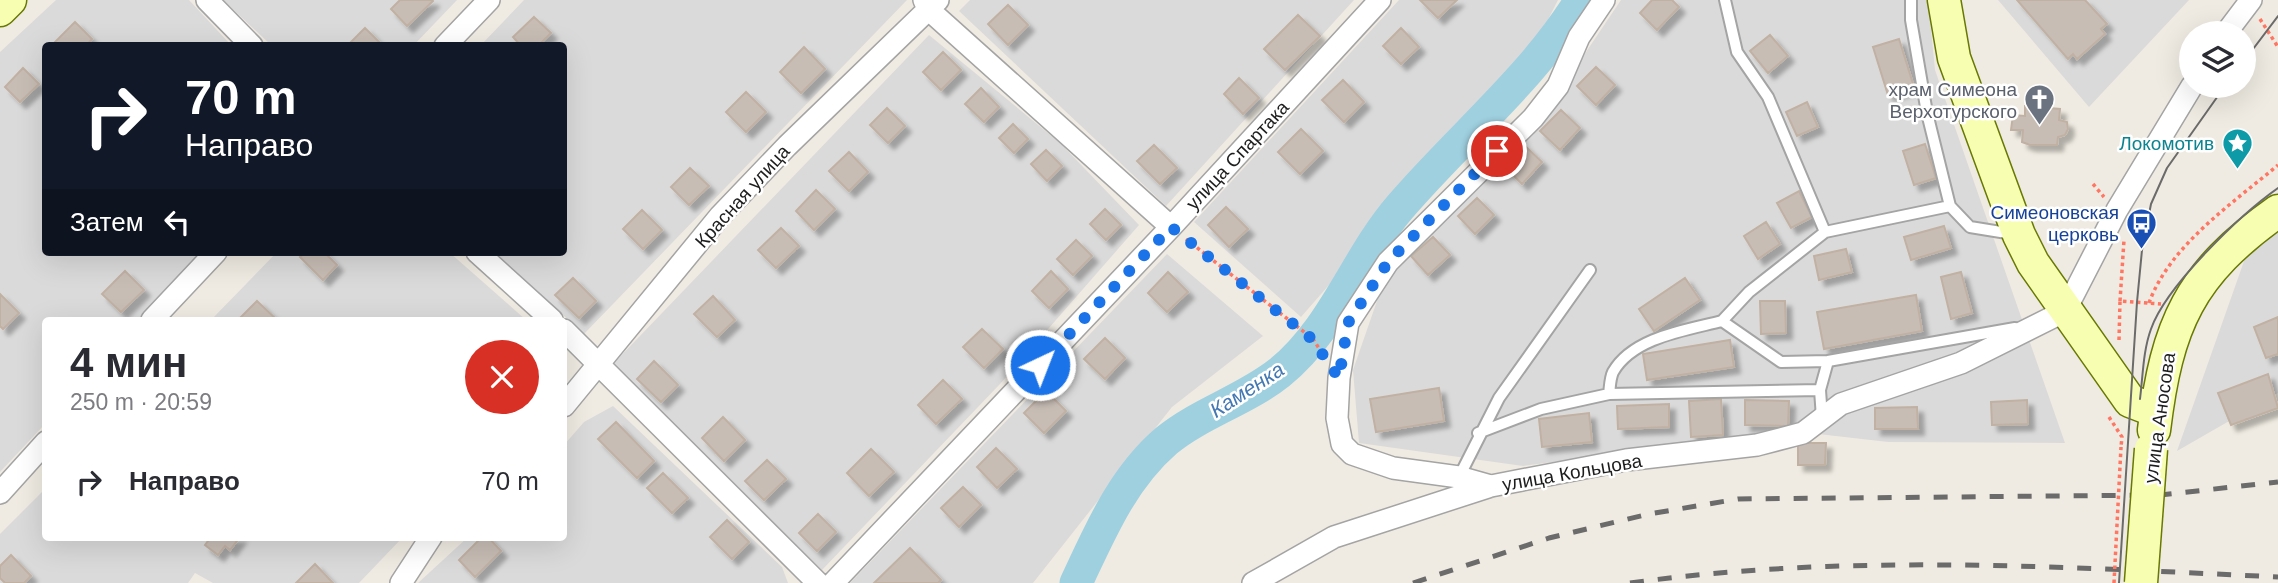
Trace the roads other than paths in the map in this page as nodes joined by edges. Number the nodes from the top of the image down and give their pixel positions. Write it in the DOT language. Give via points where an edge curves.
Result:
graph roads {
  1 [pos="10,0"];
  2 [pos="207,0"];
  3 [pos="489,0"];
  4 [pos="1380,0"];
  5 [pos="1604,0"];
  6 [pos="1725,0"];
  7 [pos="1911,0"];
  8 [pos="1944,0"];
  9 [pos="2251,1"];
  10 [pos="930,3"];
  11 [pos="0,10"];
  12 [pos="2235,21"];
  13 [pos="248,42"];
  14 [pos="449,42"];
  15 [pos="2185,98"];
  16 [pos="1950,206"];
  17 [pos="2278,211"];
  18 [pos="1171,227"];
  19 [pos="1825,232"];
  20 [pos="2019,235"];
  21 [pos="212,256"];
  22 [pos="481,256"];
  23 [pos="1590,270"];
  24 [pos="2065,311"];
  25 [pos="155,317"];
  26 [pos="549,317"];
  27 [pos="1722,321"];
  28 [pos="2031,325"];
  29 [pos="567,333"];
  30 [pos="1828,361"];
  31 [pos="601,364"];
  32 [pos="1820,390"];
  33 [pos="1609,394"];
  34 [pos="567,403"];
  35 [pos="2156,411"];
  36 [pos="1822,418"];
  37 [pos="1478,433"];
  38 [pos="42,446"];
  39 [pos="1459,477"];
  40 [pos="1491,486"];
  41 [pos="0,493"];
  42 [pos="428,541"];
  43 [pos="401,583"];
  44 [pos="818,583"];
  45 [pos="833,583"];
  46 [pos="1253,583"];
  47 [pos="2141,583"];
  1 -- 11 [label="street"];
  2 -- 13 [label="street"];
  3 -- 14 [label="street"];
  4 -- 18 [label="street, улица Спартака"];
  5 -- 39 [label="street, улица Кольцова" via="1579,37 1558,86 1533,118 1388,262 1348,323 1336,418 1342,444 1352,454 1393,468"];
  6 -- 19 [label="lane" via="1737,52 1768,97"];
  7 -- 16 [label="lane" via="1927,113"];
  8 -- 20 [label="street" via="1954,58"];
  9 -- 12 [label="street"];
  10 -- 18 [label="street"];
  10 -- 31 [label="street, Красная улица" via="720,216"];
  15 -- 24 [label="street"];
  16 -- 19 [label="lane"];
  16 -- 20 [label="lane" via="1970,227"];
  17 -- 35 [label="street, улица Аносова" via="2199,281 2173,332"];
  18 -- 45 [label="street, улица Спартака"];
  19 -- 27 [label="lane" via="1749,292"];
  20 -- 24 [label="street"];
  21 -- 25 [label="street"];
  22 -- 26 [label="street"];
  23 -- 37 [label="lane"];
  24 -- 28 [label="street, улица Кольцова"];
  24 -- 35 [label="street" via="2130,401"];
  27 -- 30 [label="lane" via="1781,362"];
  27 -- 33 [label="lane" via="1656,339 1626,356 1612,373"];
  28 -- 30 [label="lane"];
  28 -- 36 [label="street, улица Кольцова" via="1961,363 1841,404"];
  29 -- 31 [label="street"];
  30 -- 32 [label="lane"];
  31 -- 34 [label="street, Красная улица"];
  31 -- 44 [label="street"];
  32 -- 33 [label="lane"];
  32 -- 36 [label="lane"];
  33 -- 37 [label="lane" via="1542,409"];
  35 -- 47 [label="street, улица Аносова, bridge" via="2136,448"];
  36 -- 40 [label="street, улица Кольцова" via="1803,433 1757,444 1626,460"];
  37 -- 39 [label="lane"];
  38 -- 41 [label="street"];
  39 -- 40 [label="street, улица Кольцова"];
  40 -- 46 [label="street" via="1334,537"];
  42 -- 43 [label="street"];
}
